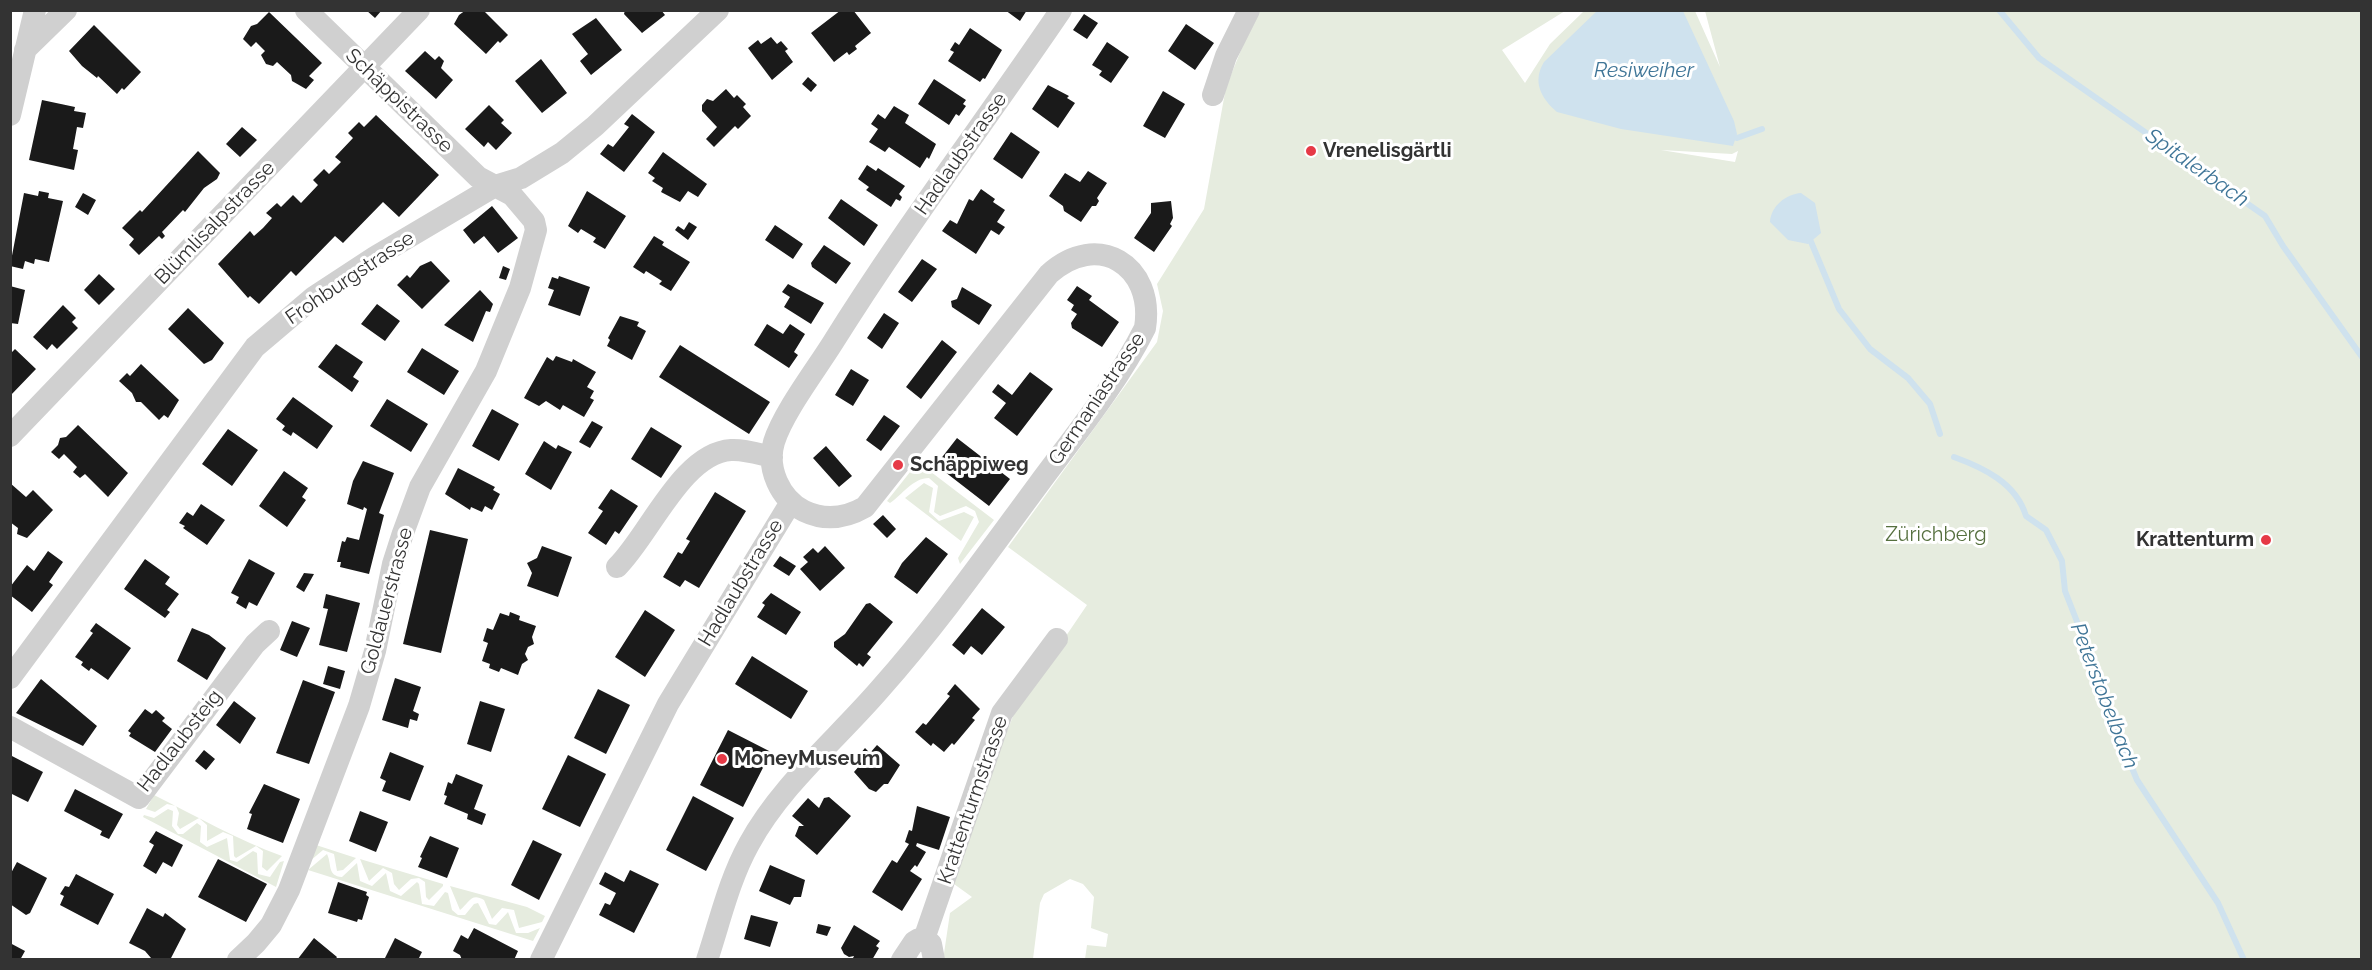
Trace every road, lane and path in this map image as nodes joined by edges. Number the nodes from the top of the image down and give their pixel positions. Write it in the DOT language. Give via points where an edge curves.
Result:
graph roads {
  1 [pos="35,10"];
  2 [pos="66,10"];
  3 [pos="306,10"];
  4 [pos="419,10"];
  5 [pos="718,10"];
  6 [pos="1061,10"];
  7 [pos="1249,10"];
  8 [pos="19,54"];
  9 [pos="364,67"];
  10 [pos="1213,95"];
  11 [pos="10,115"];
  12 [pos="495,186"];
  13 [pos="10,436"];
  14 [pos="772,457"];
  15 [pos="791,502"];
  16 [pos="617,567"];
  17 [pos="269,631"];
  18 [pos="1057,639"];
  19 [pos="10,678"];
  20 [pos="10,727"];
  21 [pos="924,939"];
  22 [pos="238,960"];
  23 [pos="542,960"];
  24 [pos="707,960"];
  25 [pos="902,960"];
  26 [pos="934,960"];
  1 -- 8 [label="street"];
  2 -- 8 [label="street"];
  3 -- 9 [label="street, Schäppistrasse"];
  4 -- 9 [label="street, Blümlisalpstrasse"];
  5 -- 12 [label="street, Frohburgstrasse" via="562,153 521,178"];
  6 -- 14 [label="street, Hadlaubstrasse" via="860,300 780,428"];
  7 -- 10 [label="street" via="1226,56"];
  8 -- 11 [label="street"];
  9 -- 12 [label="street, Schäppistrasse" via="478,177"];
  9 -- 13 [label="street, Blümlisalpstrasse"];
  12 -- 19 [label="street, Frohburgstrasse" via="357,268 314,297 255,346"];
  12 -- 22 [label="street, Goldauerstrasse" via="512,195 536,226 520,288 486,371 440,450 410,514 393,564 359,706 289,890 271,924"];
  14 -- 15 [label="street, Hadlaubstrasse" via="781,490"];
  14 -- 16 [label="street" via="729,450 686,474 633,552"];
  15 -- 23 [label="street, Hadlaubstrasse" via="668,704"];
  15 -- 24 [label="street, Germaniastrasse" via="808,513 825,517 846,516 865,507 1060,264 1077,256 1101,255 1121,262 1136,276 1145,291 1148,309 1137,344 969,578 881,689 763,820 733,879"];
  17 -- 20 [label="street, Hadlaubsteig" via="255,644 139,798"];
  18 -- 21 [label="street, Krattenturmstrasse" via="1002,713"];
  21 -- 25 [label="street" via="916,940"];
  21 -- 26 [label="street" via="934,949"];
}
